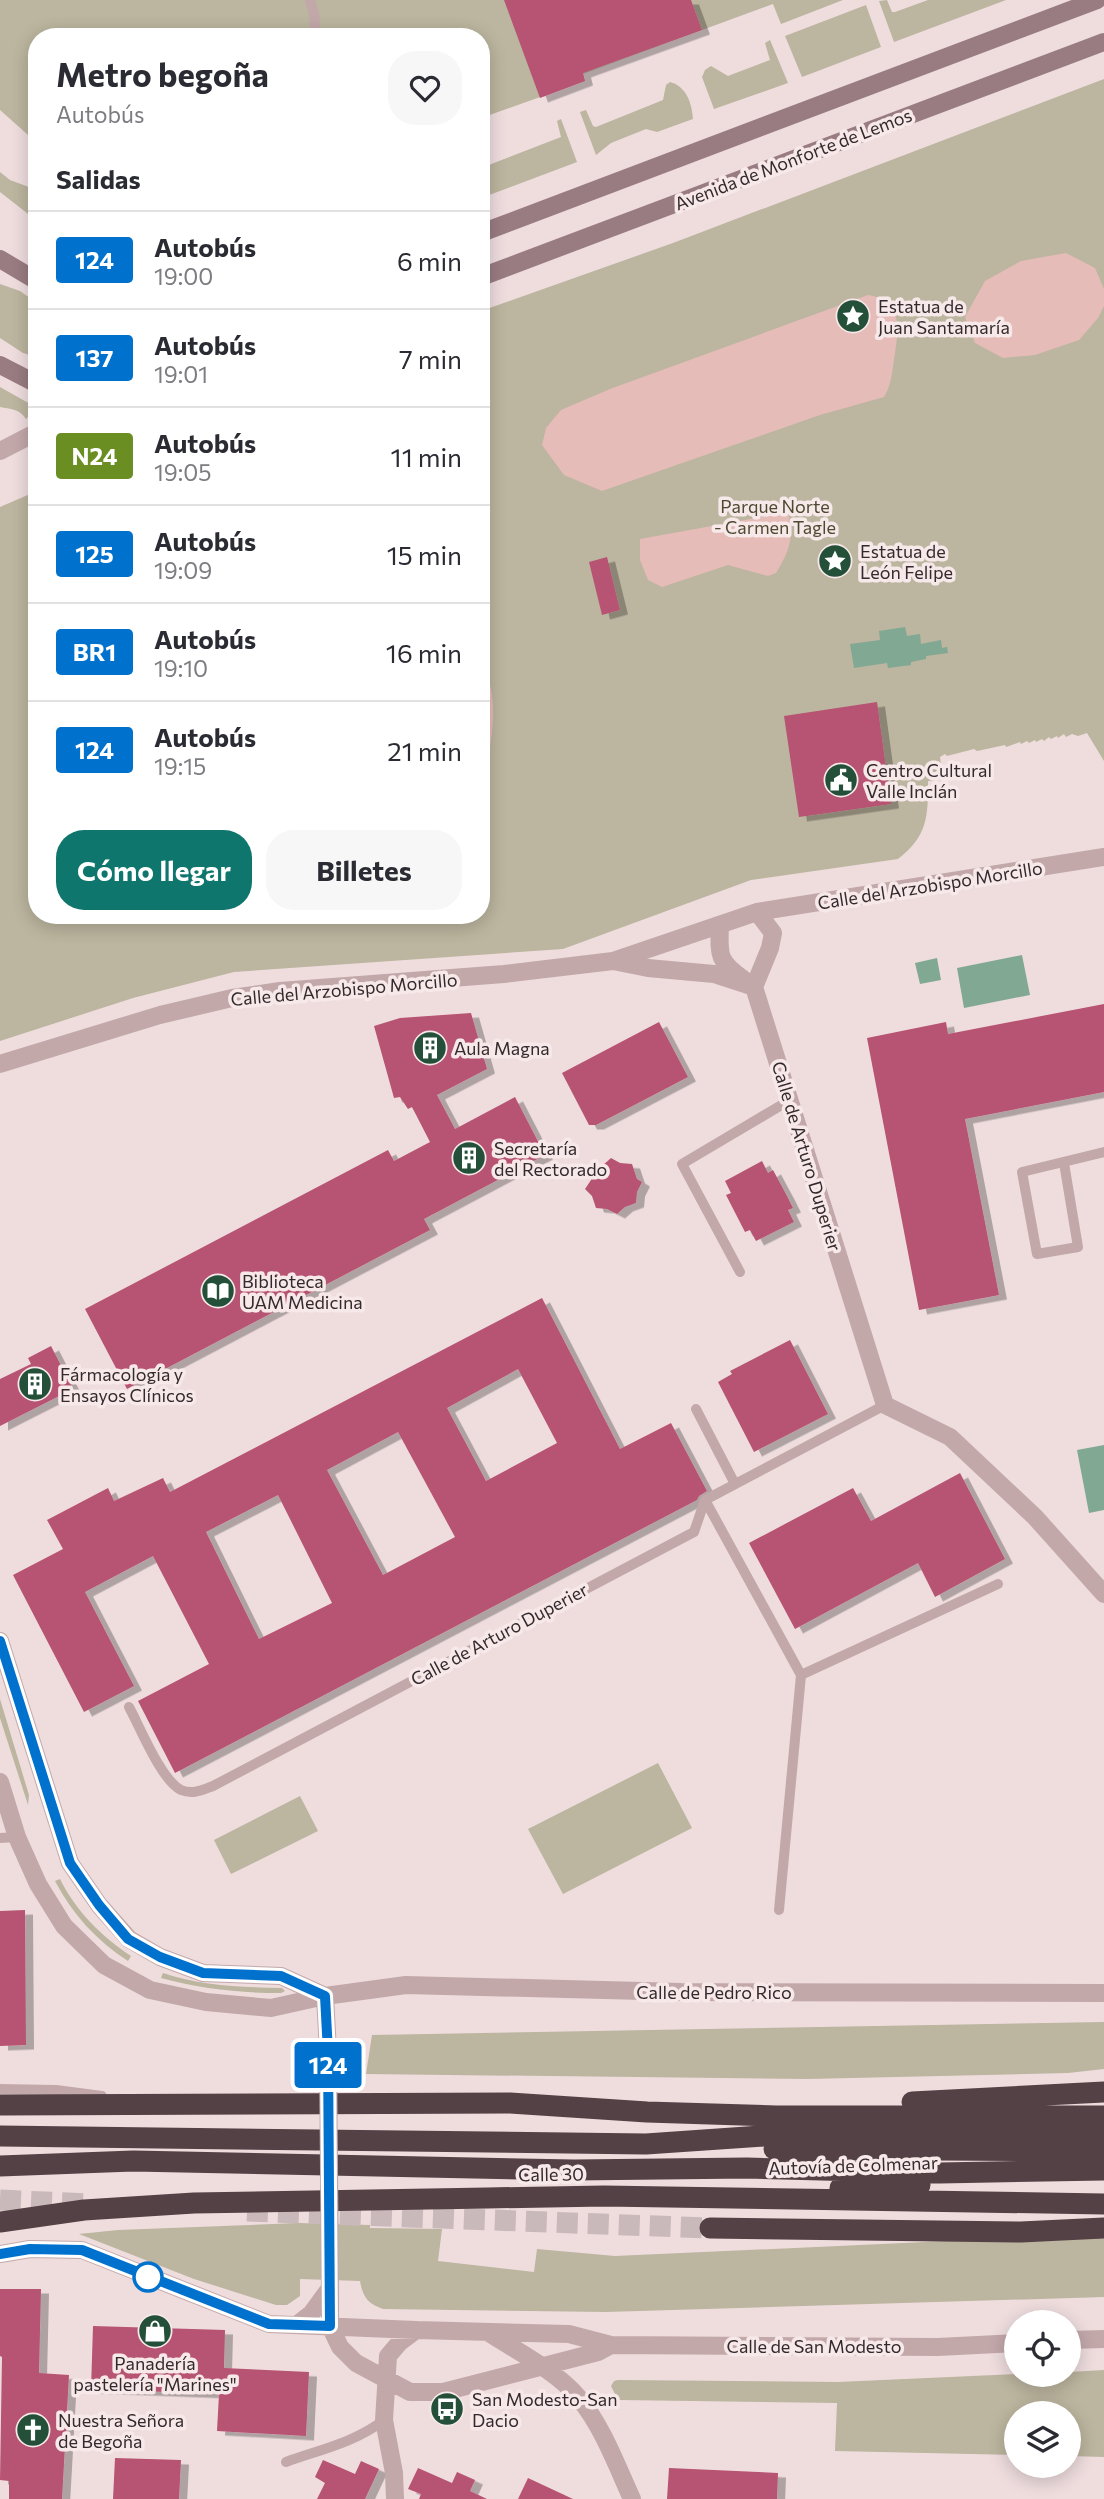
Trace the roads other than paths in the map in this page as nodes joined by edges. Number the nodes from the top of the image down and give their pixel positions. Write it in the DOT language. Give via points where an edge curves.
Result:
graph roads {
  1 [pos="310,0"];
  2 [pos="1097,0"];
  3 [pos="315,28"];
  4 [pos="1104,42"];
  5 [pos="490,230"];
  6 [pos="1,261"];
  7 [pos="490,274"];
  8 [pos="28,276"];
  9 [pos="0,365"];
  10 [pos="28,379"];
  11 [pos="28,437"];
  12 [pos="0,451"];
  13 [pos="1104,857"];
  14 [pos="757,912"];
  15 [pos="719,925"];
  16 [pos="613,961"];
  17 [pos="754,987"];
  18 [pos="0,1064"];
  19 [pos="790,1100"];
  20 [pos="1104,1152"];
  21 [pos="1064,1163"];
  22 [pos="740,1272"];
  23 [pos="885,1405"];
  24 [pos="695,1409"];
  25 [pos="736,1484"];
  26 [pos="705,1500"];
  27 [pos="998,1584"];
  28 [pos="1104,1594"];
  29 [pos="0,1641"];
  30 [pos="800,1675"];
  31 [pos="129,1707"];
  32 [pos="0,1782"];
  33 [pos="8,1837"];
  34 [pos="779,1910"];
  35 [pos="1104,1993"];
  36 [pos="325,1996"];
  37 [pos="0,2089"];
  38 [pos="1104,2092"];
  39 [pos="165,2103"];
  40 [pos="0,2105"];
  41 [pos="647,2112"];
  42 [pos="1104,2116"];
  43 [pos="1104,2134"];
  44 [pos="0,2136"];
  45 [pos="646,2144"];
  46 [pos="1104,2151"];
  47 [pos="0,2166"];
  48 [pos="1104,2170"];
  49 [pos="1104,2181"];
  50 [pos="604,2196"];
  51 [pos="1104,2204"];
  52 [pos="0,2222"];
  53 [pos="710,2228"];
  54 [pos="1104,2228"];
  55 [pos="0,2254"];
  56 [pos="330,2288"];
  57 [pos="298,2324"];
  58 [pos="330,2326"];
  59 [pos="416,2330"];
  60 [pos="489,2333"];
  61 [pos="1104,2339"];
  62 [pos="1081,2340"];
  63 [pos="1004,2344"];
  64 [pos="611,2345"];
  65 [pos="540,2367"];
  66 [pos="387,2382"];
  67 [pos="384,2420"];
  68 [pos="286,2462"];
  69 [pos="395,2499"];
  70 [pos="632,2499"];
  1 -- 3 [label="lane"];
  2 -- 5 [label="street"];
  4 -- 7 [label="street, Avenida de Monforte de Lemos"];
  6 -- 8 [label="street"];
  9 -- 10 [label="street"];
  11 -- 12 [label="street"];
  13 -- 14 [label="street, Calle del Arzobispo Morcillo"];
  14 -- 15 [label="street, Calle del Arzobispo Morcillo"];
  14 -- 17 [label="street" via="773,933"];
  15 -- 16 [label="street, Calle del Arzobispo Morcillo"];
  15 -- 17 [label="street" via="719,954 726,967"];
  16 -- 17 [label="street, Calle del Arzobispo Morcillo" via="714,974"];
  16 -- 18 [label="street, Calle del Arzobispo Morcillo" via="232,998"];
  17 -- 19 [label="street, Calle de Arturo Duperier"];
  19 -- 22 [label="lane" via="682,1164"];
  19 -- 23 [label="street, Calle de Arturo Duperier"];
  20 -- 21 [label="lane"];
  21 -- 21 [label="lane" via="1078,1247 1037,1254 1023,1172"];
  23 -- 25 [label="lane"];
  23 -- 28 [label="street" via="950,1437 1035,1517"];
  24 -- 25 [label="lane"];
  25 -- 26 [label="lane"];
  26 -- 30 [label="lane"];
  26 -- 31 [label="lane, Calle de Arturo Duperier" via="694,1532 195,1793 181,1790 167,1779"];
  27 -- 30 [label="lane"];
  29 -- 36 [label="street" via="70,1863 128,1939 203,1973 281,1976"];
  30 -- 34 [label="lane"];
  32 -- 33 [label="street, Calle de Pedro Rico"];
  33 -- 36 [label="street, Calle de Pedro Rico" via="64,1926 104,1965 150,1990 206,2002 271,2008"];
  35 -- 36 [label="street, Calle de Pedro Rico" via="681,1992 405,1985"];
  36 -- 56 [label="street, bridge"];
  37 -- 39 [label="lane" via="56,2090"];
  38 -- 41 [label="highway"];
  39 -- 40 [label="highway"];
  39 -- 41 [label="highway" via="510,2103"];
  41 -- 42 [label="highway"];
  43 -- 45 [label="highway, Calle 30" via="777,2135"];
  44 -- 45 [label="highway, Calle 30"];
  45 -- 46 [label="highway, Autovía de Colmenar" via="834,2151"];
  47 -- 48 [label="highway" via="133,2161 574,2170"];
  49 -- 50 [label="highway, Autovía de Colmenar"];
  50 -- 51 [label="highway, Calle 30"];
  50 -- 52 [label="highway, Calle 30" via="194,2203 84,2210"];
  53 -- 54 [label="highway" via="1021,2232"];
  55 -- 57 [label="street, Calle de San Modesto" via="30,2249 82,2250 269,2324"];
  56 -- 57 [label="street"];
  56 -- 58 [label="street"];
  57 -- 58 [label="street, Calle de San Modesto"];
  58 -- 59 [label="street, Calle de San Modesto"];
  58 -- 66 [label="street, Calle de San Modesto" via="340,2347 356,2363"];
  59 -- 60 [label="street, Calle de San Modesto"];
  59 -- 66 [label="street" via="388,2356"];
  60 -- 64 [label="street, Calle de San Modesto" via="569,2334"];
  60 -- 65 [label="street"];
  61 -- 62 [label="street"];
  63 -- 64 [label="street, Calle de San Modesto"];
  64 -- 65 [label="street, Calle de San Modesto"];
  65 -- 66 [label="street, Calle de San Modesto" via="443,2392 410,2392"];
  65 -- 70 [label="street" via="577,2396 601,2432"];
  66 -- 67 [label="street"];
  67 -- 68 [label="lane" via="354,2438"];
  67 -- 69 [label="street"];
}
